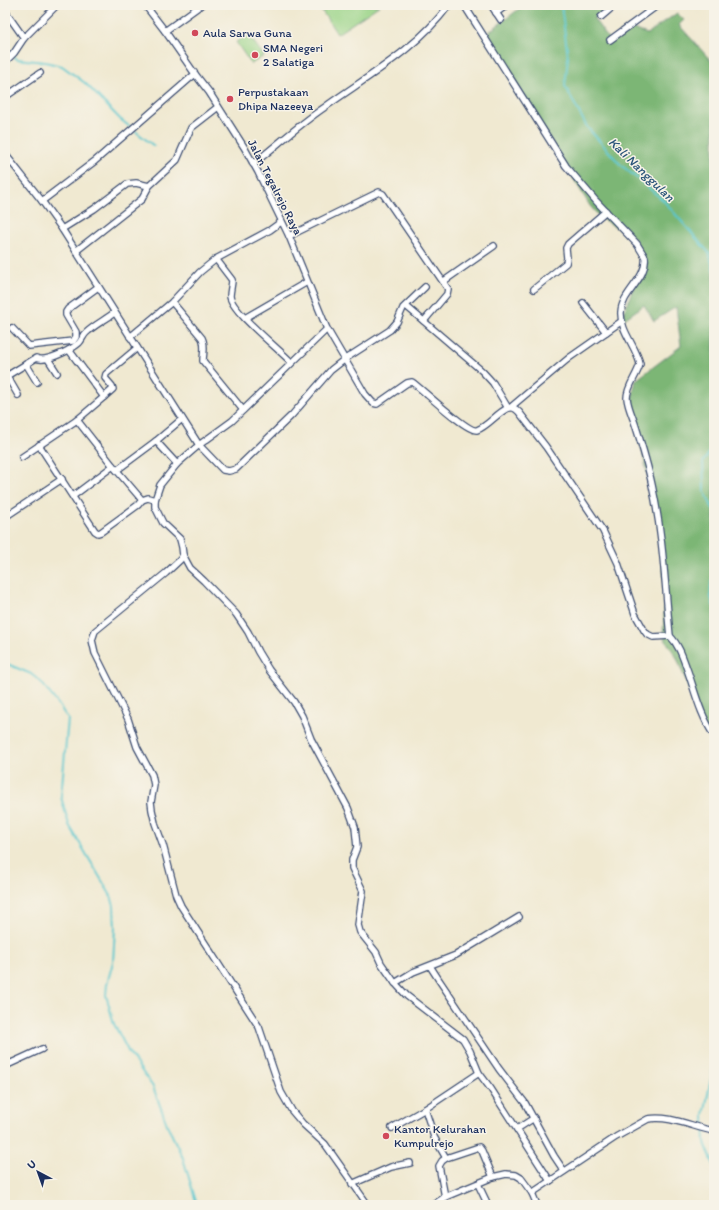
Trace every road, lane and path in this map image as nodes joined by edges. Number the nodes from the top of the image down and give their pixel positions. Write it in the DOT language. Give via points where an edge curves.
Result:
graph roads {
  1 [pos="57,5"];
  2 [pos="145,5"];
  3 [pos="201,5"];
  4 [pos="464,5"];
  5 [pos="491,5"];
  6 [pos="507,5"];
  7 [pos="615,5"];
  8 [pos="658,5"];
  9 [pos="448,6"];
  10 [pos="5,11"];
  11 [pos="496,13"];
  12 [pos="601,17"];
  13 [pos="501,20"];
  14 [pos="165,31"];
  15 [pos="24,38"];
  16 [pos="610,40"];
  17 [pos="5,62"];
  18 [pos="40,73"];
  19 [pos="195,74"];
  20 [pos="5,97"];
  21 [pos="218,107"];
  22 [pos="5,154"];
  23 [pos="253,164"];
  24 [pos="149,186"];
  25 [pos="42,201"];
  26 [pos="606,211"];
  27 [pos="281,222"];
  28 [pos="62,230"];
  29 [pos="289,236"];
  30 [pos="494,246"];
  31 [pos="76,251"];
  32 [pos="216,259"];
  33 [pos="444,281"];
  34 [pos="307,282"];
  35 [pos="98,287"];
  36 [pos="425,287"];
  37 [pos="534,289"];
  38 [pos="172,302"];
  39 [pos="582,303"];
  40 [pos="406,306"];
  41 [pos="114,313"];
  42 [pos="244,318"];
  43 [pos="424,321"];
  44 [pos="622,321"];
  45 [pos="12,328"];
  46 [pos="327,329"];
  47 [pos="606,332"];
  48 [pos="130,337"];
  49 [pos="136,348"];
  50 [pos="69,350"];
  51 [pos="48,359"];
  52 [pos="345,359"];
  53 [pos="291,362"];
  54 [pos="26,364"];
  55 [pos="57,373"];
  56 [pos="6,376"];
  57 [pos="37,382"];
  58 [pos="18,395"];
  59 [pos="104,397"];
  60 [pos="510,408"];
  61 [pos="243,410"];
  62 [pos="182,419"];
  63 [pos="77,420"];
  64 [pos="156,441"];
  65 [pos="39,445"];
  66 [pos="199,445"];
  67 [pos="22,457"];
  68 [pos="177,464"];
  69 [pos="115,468"];
  70 [pos="62,479"];
  71 [pos="73,496"];
  72 [pos="142,500"];
  73 [pos="154,500"];
  74 [pos="5,517"];
  75 [pos="183,555"];
  76 [pos="670,636"];
  77 [pos="714,735"];
  78 [pos="518,917"];
  79 [pos="430,966"];
  80 [pos="395,983"];
  81 [pos="42,1049"];
  82 [pos="5,1066"];
  83 [pos="479,1073"];
  84 [pos="425,1109"];
  85 [pos="534,1118"];
  86 [pos="392,1128"];
  87 [pos="517,1129"];
  88 [pos="714,1131"];
  89 [pos="446,1158"];
  90 [pos="410,1163"];
  91 [pos="564,1171"];
  92 [pos="493,1177"];
  93 [pos="550,1181"];
  94 [pos="352,1184"];
  95 [pos="478,1184"];
  96 [pos="532,1193"];
  97 [pos="445,1197"];
  98 [pos="368,1205"];
  99 [pos="433,1205"];
  100 [pos="488,1205"];
  101 [pos="537,1205"];
  1 -- 15 [label="street"];
  2 -- 14 [label="street, Jalan Tegalrejo Raya"];
  3 -- 14 [label="street"];
  4 -- 26 [label="street" via="566,166"];
  5 -- 11 [label="street"];
  6 -- 11 [label="street"];
  7 -- 12 [label="street"];
  8 -- 16 [label="street"];
  9 -- 23 [label="street" via="437,20 389,63 324,107"];
  10 -- 15 [label="street"];
  11 -- 13 [label="street"];
  14 -- 19 [label="street, Jalan Tegalrejo Raya"];
  15 -- 17 [label="street"];
  18 -- 20 [label="street"];
  19 -- 21 [label="street, Jalan Tegalrejo Raya"];
  19 -- 25 [label="street" via="129,133"];
  21 -- 23 [label="street, Jalan Tegalrejo Raya"];
  21 -- 24 [label="street" via="191,128 177,160"];
  22 -- 25 [label="street"];
  23 -- 27 [label="street, Jalan Tegalrejo Raya"];
  24 -- 28 [label="street" via="127,184"];
  24 -- 31 [label="street" via="142,199"];
  25 -- 28 [label="street"];
  26 -- 37 [label="street" via="568,244 566,263"];
  26 -- 44 [label="street" via="646,257 642,271 625,299 621,310"];
  27 -- 29 [label="street, Jalan Tegalrejo Raya"];
  27 -- 32 [label="street"];
  28 -- 31 [label="street"];
  29 -- 33 [label="street" via="379,192 385,195"];
  29 -- 34 [label="street, Jalan Tegalrejo Raya"];
  30 -- 33 [label="street"];
  31 -- 35 [label="street"];
  32 -- 38 [label="street"];
  32 -- 42 [label="street" via="232,280 232,303"];
  33 -- 43 [label="street" via="449,292"];
  34 -- 42 [label="street"];
  34 -- 46 [label="street, Jalan Tegalrejo Raya"];
  35 -- 41 [label="street"];
  35 -- 45 [label="street" via="66,312 76,332 73,341 29,346"];
  36 -- 40 [label="street"];
  38 -- 48 [label="street"];
  38 -- 61 [label="street" via="202,338 203,361"];
  39 -- 47 [label="street"];
  40 -- 43 [label="street"];
  40 -- 52 [label="street" via="390,330"];
  41 -- 48 [label="street"];
  41 -- 50 [label="street" via="85,334 80,342"];
  42 -- 53 [label="street"];
  43 -- 60 [label="street" via="482,371"];
  44 -- 47 [label="street"];
  44 -- 76 [label="street" via="640,364 627,396 652,485 661,531"];
  46 -- 52 [label="street, Jalan Tegalrejo Raya"];
  46 -- 53 [label="street"];
  47 -- 60 [label="street" via="569,358"];
  48 -- 49 [label="street"];
  49 -- 59 [label="street" via="106,374 105,378 112,389"];
  49 -- 62 [label="street"];
  50 -- 51 [label="street"];
  50 -- 59 [label="street"];
  51 -- 54 [label="street" via="36,358"];
  51 -- 55 [label="street"];
  52 -- 60 [label="street, Jalan Tegalrejo Raya" via="365,394 374,404 380,403 412,382 464,425 474,430"];
  52 -- 66 [label="street" via="331,370 292,415 236,469 223,470"];
  53 -- 61 [label="street"];
  54 -- 56 [label="street"];
  54 -- 57 [label="street"];
  56 -- 58 [label="street"];
  59 -- 63 [label="street"];
  60 -- 76 [label="street" via="519,412 546,447 603,532 618,563 635,614 644,630 653,637"];
  61 -- 66 [label="street"];
  62 -- 64 [label="street"];
  62 -- 66 [label="street"];
  63 -- 65 [label="street"];
  63 -- 69 [label="street"];
  64 -- 68 [label="street"];
  64 -- 69 [label="street"];
  65 -- 67 [label="street"];
  65 -- 70 [label="street"];
  66 -- 68 [label="street"];
  68 -- 73 [label="street" via="160,485"];
  69 -- 71 [label="street"];
  69 -- 72 [label="street"];
  70 -- 71 [label="street"];
  70 -- 74 [label="street"];
  71 -- 72 [label="street" via="98,533"];
  72 -- 73 [label="street"];
  73 -- 75 [label="street" via="163,523 180,539"];
  75 -- 80 [label="street" via="190,568 236,614 269,670 294,702 348,808 355,828 357,847 352,868 363,891 358,925 360,932"];
  75 -- 94 [label="street" via="166,573 95,631 92,646 152,775 152,810 181,906 259,1027 286,1102 302,1124 325,1144"];
  76 -- 77 [label="street" via="680,652 702,714"];
  78 -- 79 [label="street" via="456,955"];
  79 -- 80 [label="street" via="413,972"];
  79 -- 85 [label="street"];
  80 -- 83 [label="street" via="407,996 463,1040"];
  81 -- 82 [label="street"];
  83 -- 84 [label="street"];
  83 -- 87 [label="street"];
  84 -- 86 [label="street"];
  84 -- 89 [label="street" via="434,1137"];
  85 -- 87 [label="street"];
  85 -- 91 [label="street"];
  87 -- 93 [label="street"];
  88 -- 91 [label="street" via="667,1118 648,1119"];
  89 -- 92 [label="street" via="479,1147"];
  89 -- 97 [label="street" via="439,1165"];
  90 -- 94 [label="street" via="391,1166"];
  91 -- 93 [label="street"];
  92 -- 95 [label="street"];
  92 -- 96 [label="street" via="516,1175"];
  93 -- 96 [label="street"];
  94 -- 98 [label="street"];
  95 -- 97 [label="street"];
  95 -- 100 [label="street"];
  96 -- 101 [label="street"];
  97 -- 99 [label="street"];
}
